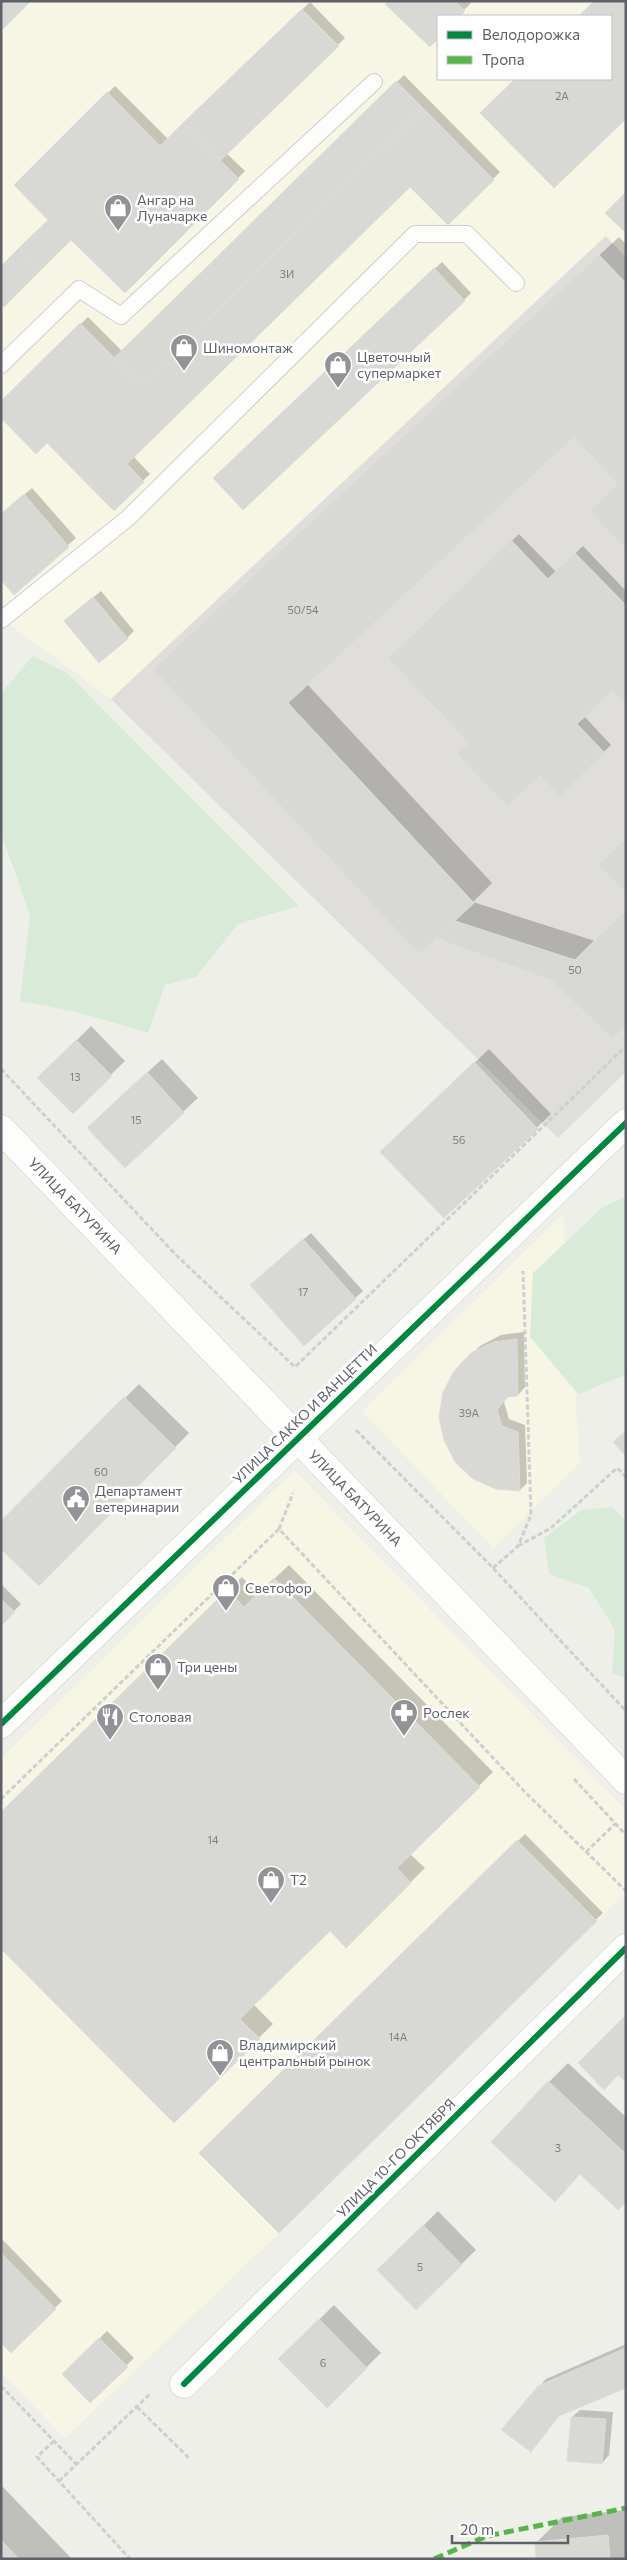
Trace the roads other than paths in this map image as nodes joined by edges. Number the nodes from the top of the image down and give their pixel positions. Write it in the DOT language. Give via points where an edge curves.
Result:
graph roads {
  1 [pos="374,82"];
  2 [pos="516,284"];
  3 [pos="1,365"];
  4 [pos="1,620"];
  5 [pos="626,1123"];
  6 [pos="1,1129"];
  7 [pos="298,1439"];
  8 [pos="1,1724"];
  9 [pos="626,1780"];
  10 [pos="626,1948"];
  11 [pos="184,2384"];
  1 -- 3 [label="lane" via="121,316 79,289"];
  2 -- 4 [label="lane" via="467,234 415,234 128,518"];
  5 -- 7 [label="street, УЛИЦА САККО И ВАНЦЕТТИ"];
  6 -- 7 [label="street, УЛИЦА БАТУРИНА"];
  7 -- 8 [label="street, УЛИЦА САККО И ВАНЦЕТТИ"];
  7 -- 9 [label="street, УЛИЦА БАТУРИНА"];
  10 -- 11 [label="street, УЛИЦА 10-ГО ОКТЯБРЯ"];
}
